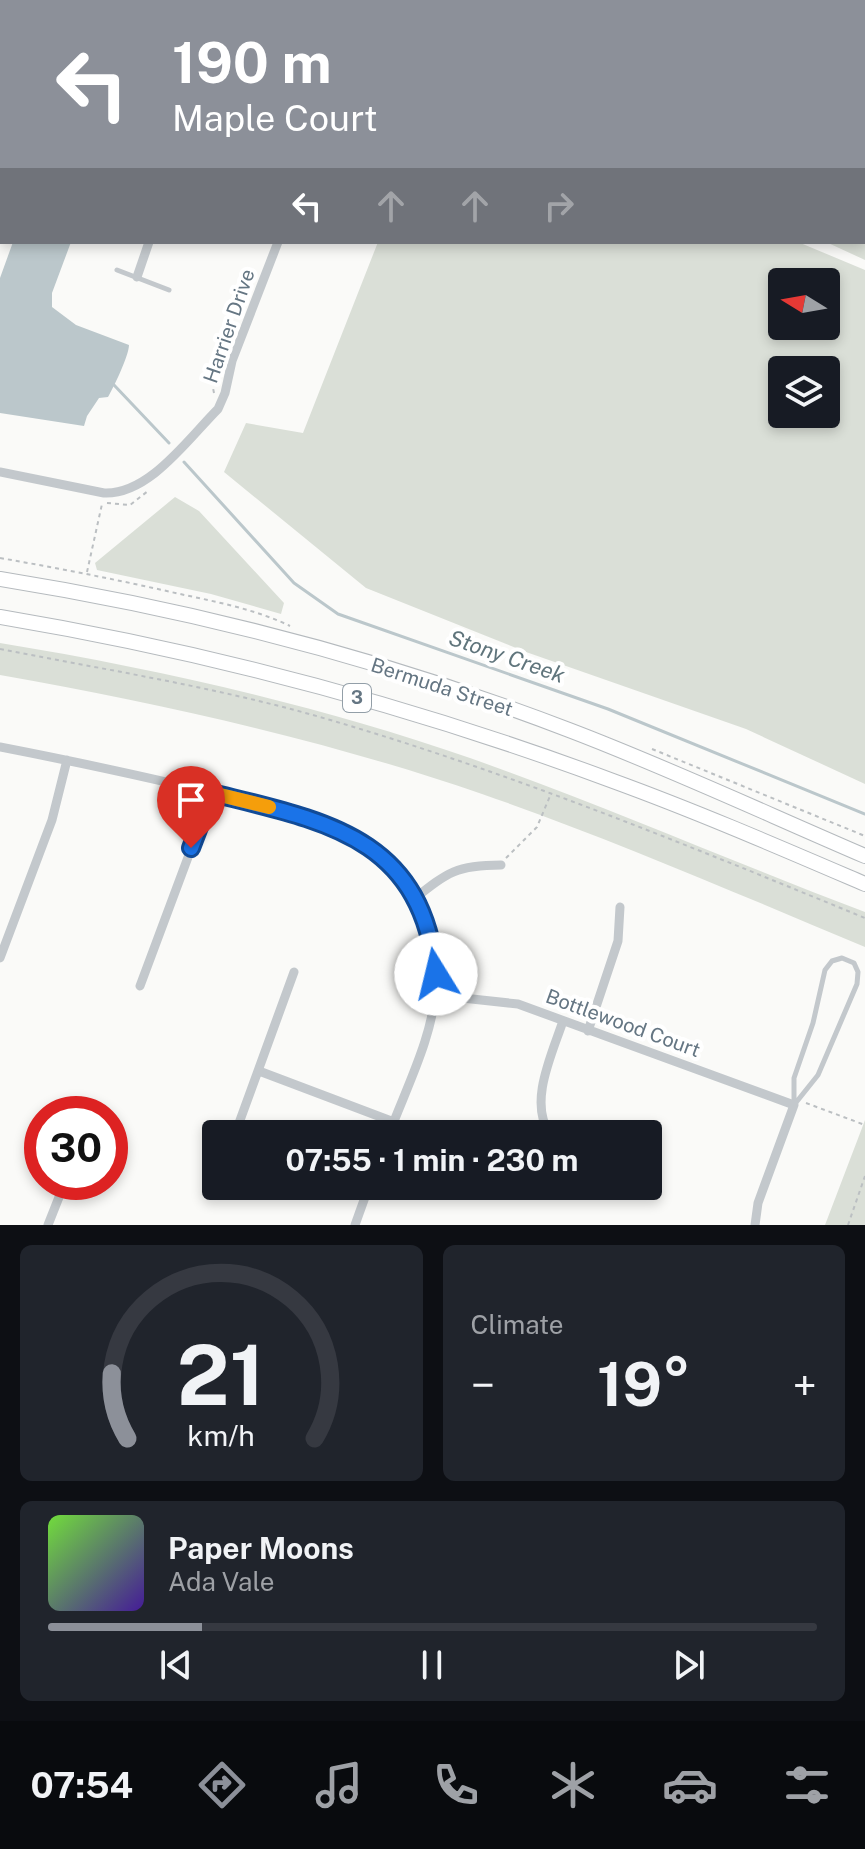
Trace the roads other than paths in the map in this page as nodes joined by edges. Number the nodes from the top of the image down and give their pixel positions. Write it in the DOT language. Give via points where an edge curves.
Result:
graph roads {
  1 [pos="148,244"];
  2 [pos="277,244"];
  3 [pos="117,270"];
  4 [pos="137,277"];
  5 [pos="169,290"];
  6 [pos="0,472"];
  7 [pos="0,579"];
  8 [pos="0,617"];
  9 [pos="0,747"];
  10 [pos="67,760"];
  11 [pos="212,793"];
  12 [pos="865,856"];
  13 [pos="501,865"];
  14 [pos="865,884"];
  15 [pos="414,899"];
  16 [pos="620,907"];
  17 [pos="0,958"];
  18 [pos="294,972"];
  19 [pos="140,986"];
  20 [pos="435,995"];
  21 [pos="563,1021"];
  22 [pos="588,1031"];
  23 [pos="259,1071"];
  24 [pos="794,1105"];
  25 [pos="240,1120"];
  26 [pos="389,1120"];
  27 [pos="395,1120"];
  28 [pos="543,1120"];
  29 [pos="58,1200"];
  30 [pos="364,1200"];
  31 [pos="48,1225"];
  32 [pos="355,1225"];
  33 [pos="755,1225"];
  1 -- 4 [label="street"];
  2 -- 6 [label="street, Harrier Drive" via="222,401 142,484 104,493"];
  3 -- 4 [label="lane"];
  4 -- 5 [label="lane"];
  7 -- 12 [label="main road, Bermuda Street / 3" via="189,617 434,683 568,729"];
  8 -- 14 [label="main road, Bermuda Street / 3" via="239,666 436,722 651,795"];
  9 -- 10 [label="street"];
  10 -- 11 [label="street"];
  10 -- 17 [label="street" via="52,820"];
  11 -- 15 [label="street" via="307,817 351,835 392,868"];
  11 -- 19 [label="street"];
  13 -- 15 [label="street" via="461,867"];
  15 -- 20 [label="street" via="433,950"];
  16 -- 22 [label="street" via="614,956"];
  18 -- 23 [label="street"];
  20 -- 21 [label="street, Bottlewood Court" via="506,1001"];
  20 -- 27 [label="street" via="428,1031"];
  21 -- 22 [label="street, Bottlewood Court"];
  21 -- 28 [label="street" via="548,1067"];
  22 -- 24 [label="street, Bottlewood Court"];
  23 -- 25 [label="street"];
  23 -- 26 [label="street"];
  24 -- 24 [label="lane" via="794,1078 825,970 842,958 854,963 857,984 818,1075"];
  24 -- 33 [label="street"];
  29 -- 31 [label="street"];
  30 -- 32 [label="street"];
}
